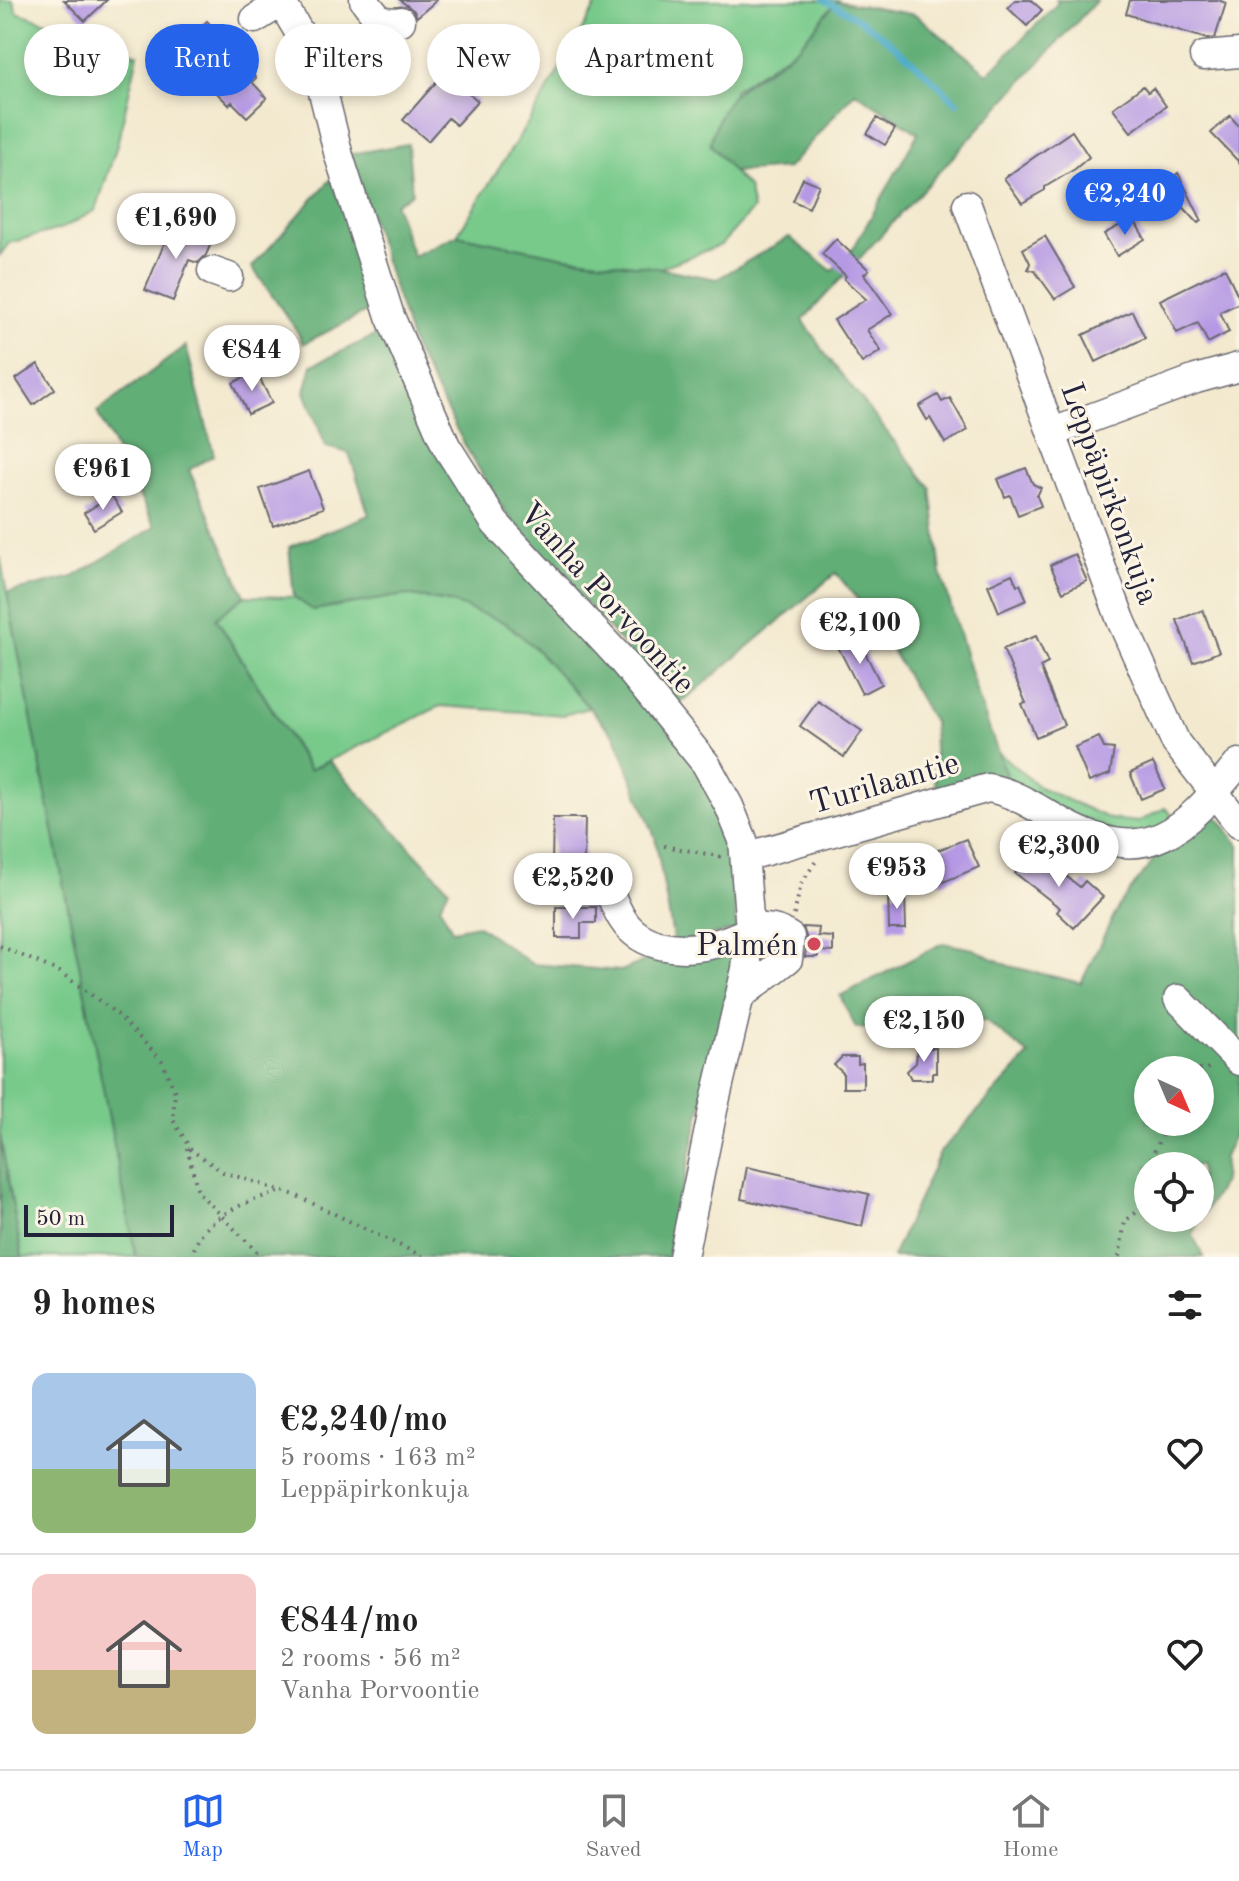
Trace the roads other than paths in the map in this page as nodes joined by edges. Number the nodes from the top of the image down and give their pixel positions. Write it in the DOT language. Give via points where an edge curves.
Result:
graph roads {
  1 [pos="364,0"];
  2 [pos="281,1"];
  3 [pos="255,19"];
  4 [pos="401,21"];
  5 [pos="1239,53"];
  6 [pos="1204,56"];
  7 [pos="967,205"];
  8 [pos="1239,367"];
  9 [pos="1053,432"];
  10 [pos="1239,763"];
  11 [pos="1216,791"];
  12 [pos="1239,824"];
  13 [pos="745,857"];
  14 [pos="609,891"];
  15 [pos="750,930"];
  16 [pos="740,996"];
  17 [pos="1178,999"];
  18 [pos="1239,1061"];
  19 [pos="683,1257"];
  1 -- 4 [label="street" via="387,23"];
  2 -- 3 [label="street"];
  2 -- 13 [label="street, Vanha Porvoontie" via="309,49 390,316 446,446 495,523 619,657 706,764 729,806"];
  5 -- 6 [label="street"];
  7 -- 9 [label="street, Leppäpirkonkuja"];
  8 -- 9 [label="street"];
  9 -- 11 [label="street, Leppäpirkonkuja" via="1121,620 1167,724"];
  10 -- 11 [label="street, Turilaantie"];
  11 -- 12 [label="street, Leppäpirkonkuja"];
  11 -- 13 [label="street, Turilaantie" via="1164,838 1123,844 1099,840 1008,792 988,788"];
  13 -- 15 [label="street, Vanha Porvoontie"];
  14 -- 15 [label="street" via="623,921 644,941 675,948 714,944"];
  15 -- 16 [label="street, Vanha Porvoontie"];
  15 -- 16 [label="street" via="776,928 790,937 788,959"];
  16 -- 19 [label="street, Vanha Porvoontie"];
  17 -- 18 [label="street"];
}
